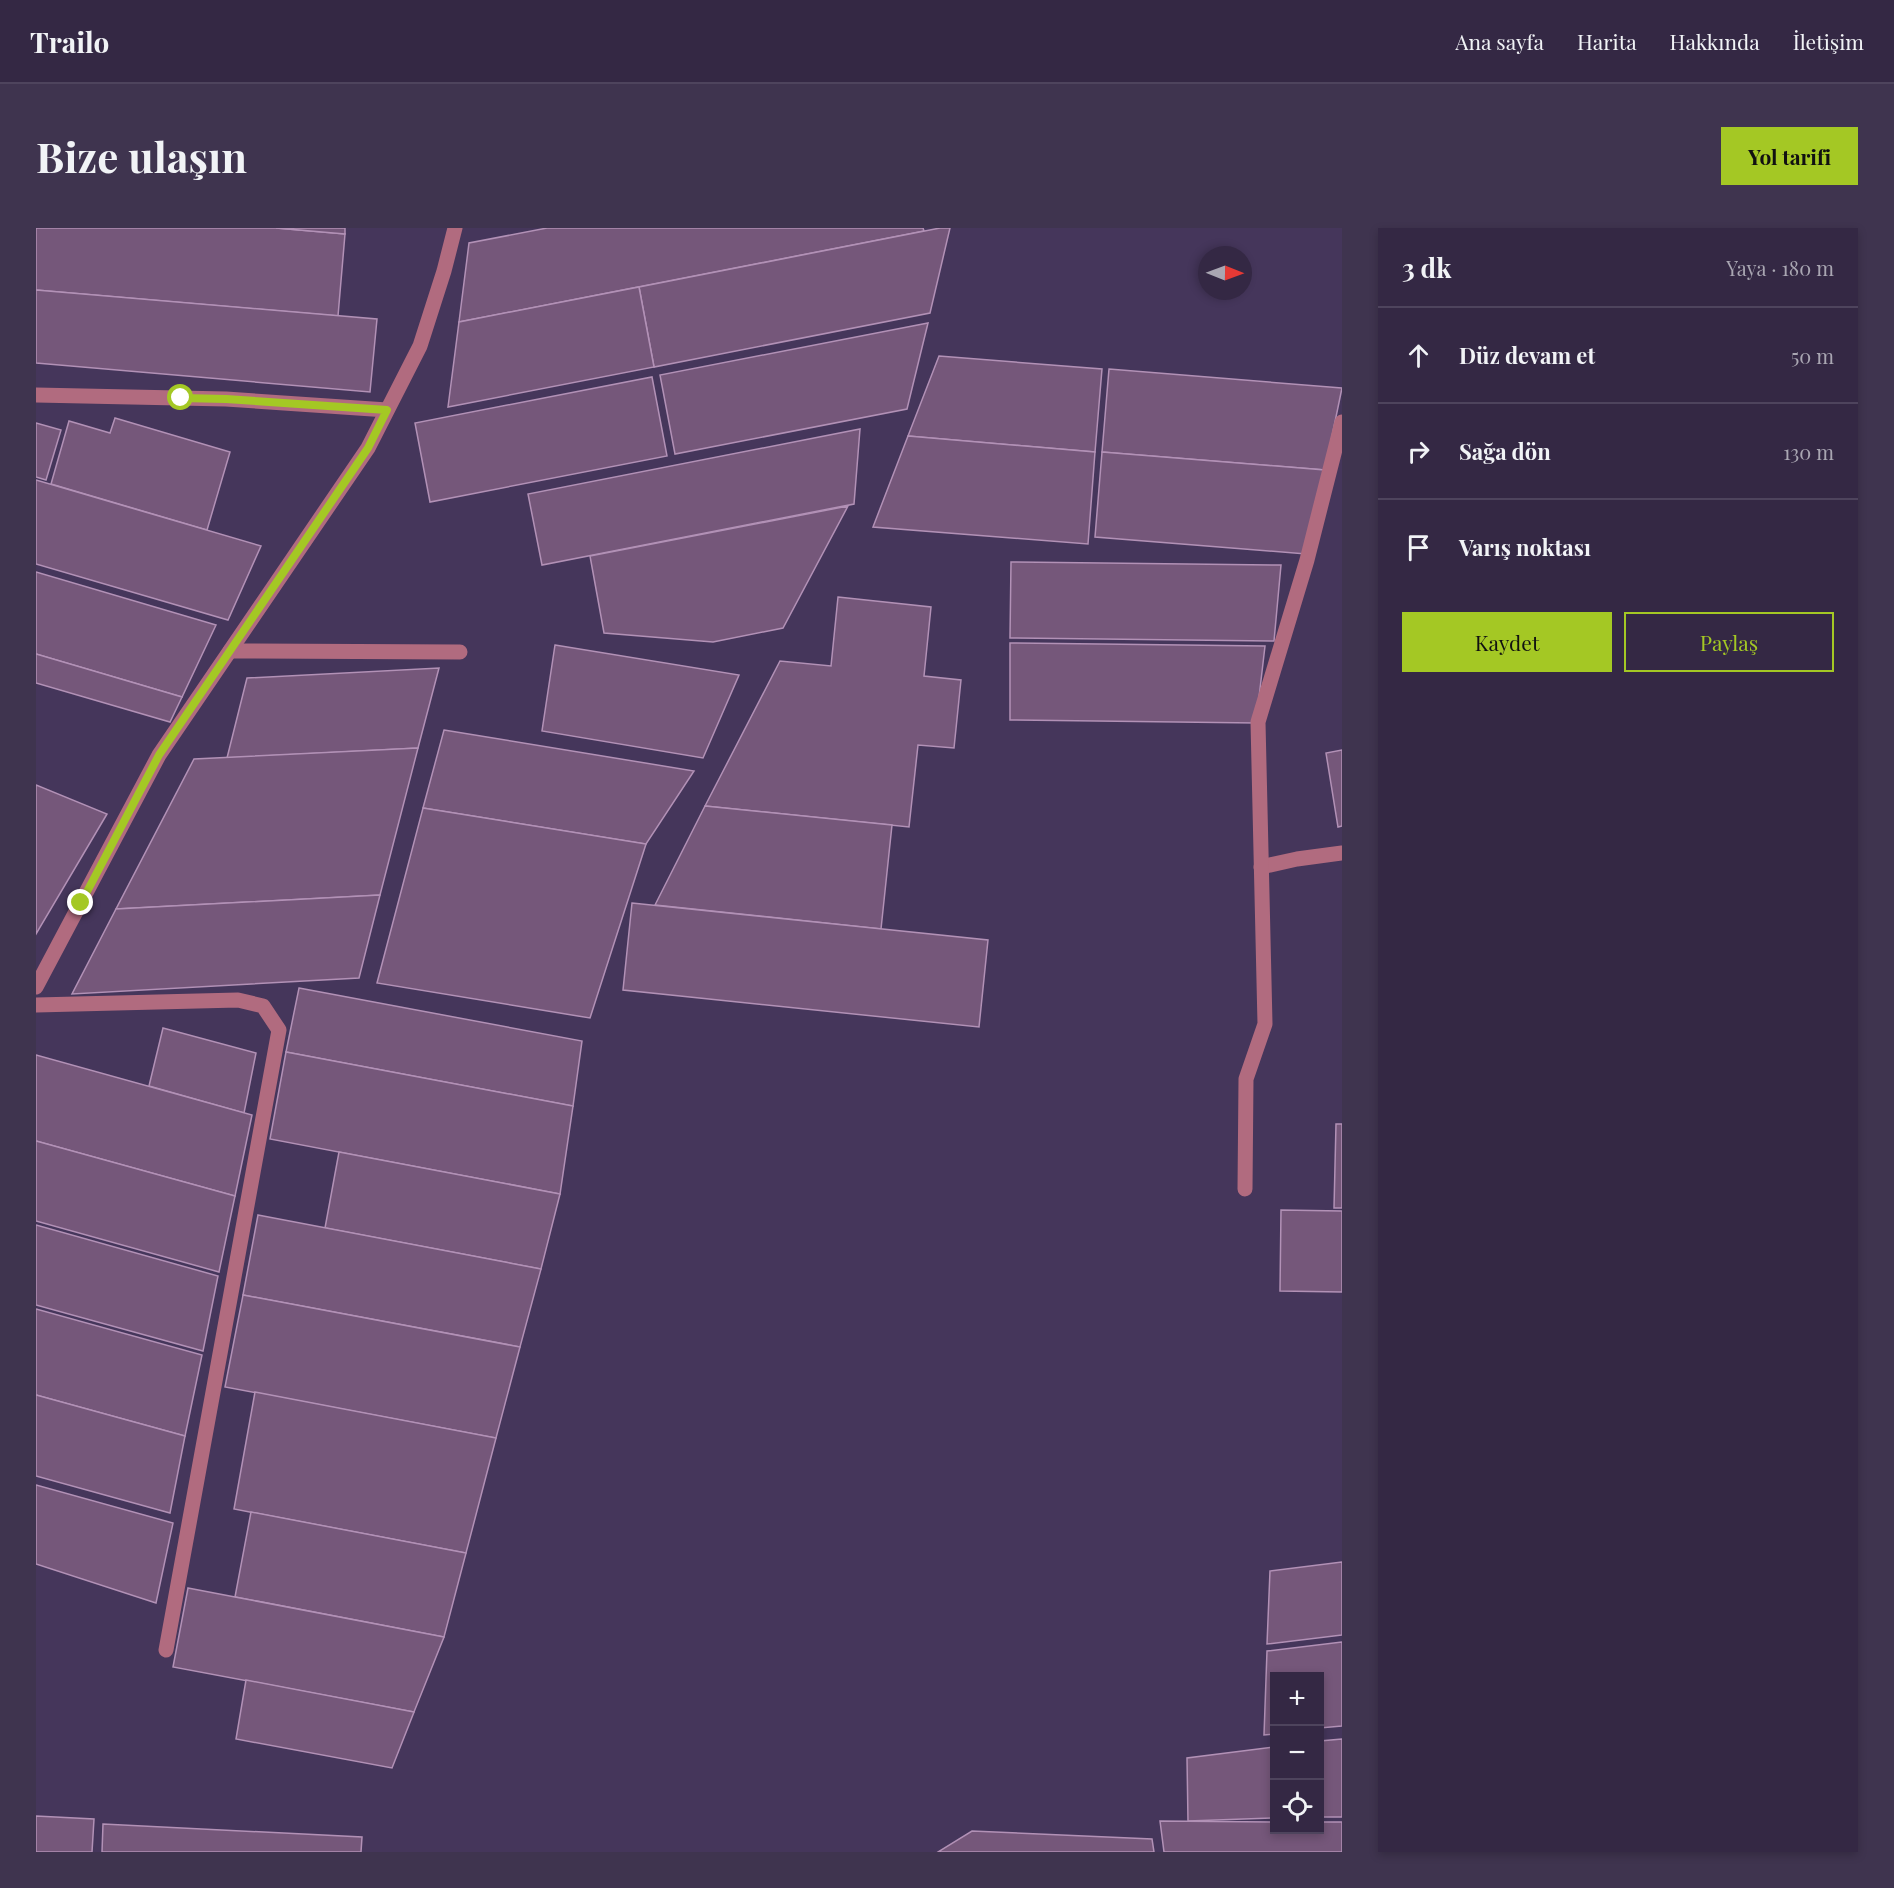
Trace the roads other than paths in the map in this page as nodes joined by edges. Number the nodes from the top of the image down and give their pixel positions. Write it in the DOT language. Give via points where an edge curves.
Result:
graph roads {
  1 [pos="455,228"];
  2 [pos="36,395"];
  3 [pos="387,410"];
  4 [pos="1342,422"];
  5 [pos="230,651"];
  6 [pos="460,652"];
  7 [pos="1342,854"];
  8 [pos="1261,867"];
  9 [pos="36,987"];
  10 [pos="36,1005"];
  11 [pos="1245,1189"];
  12 [pos="166,1650"];
  1 -- 3 [label="street" via="420,346"];
  2 -- 3 [label="street" via="226,399"];
  3 -- 5 [label="street" via="368,448"];
  4 -- 8 [label="street" via="1307,560 1258,722"];
  5 -- 6 [label="street"];
  5 -- 9 [label="street" via="159,755"];
  7 -- 8 [label="street"];
  8 -- 11 [label="street" via="1265,1024 1246,1079"];
  10 -- 12 [label="street" via="238,1000 263,1006 279,1030"];
}
